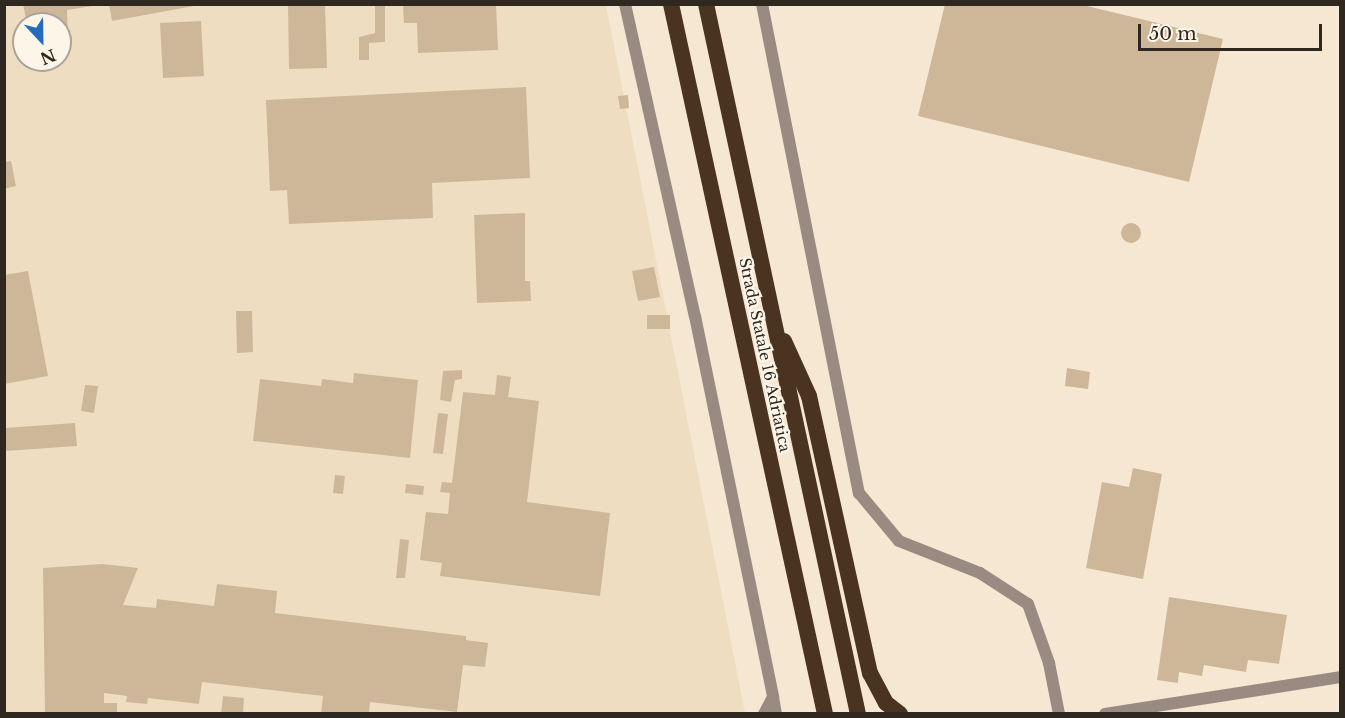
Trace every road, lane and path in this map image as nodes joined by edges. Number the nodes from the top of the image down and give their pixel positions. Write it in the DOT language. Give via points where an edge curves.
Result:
graph roads {
  1 [pos="625,4"];
  2 [pos="671,4"];
  3 [pos="706,4"];
  4 [pos="762,4"];
  5 [pos="770,308"];
  6 [pos="1341,677"];
  7 [pos="773,697"];
  8 [pos="764,714"];
  9 [pos="776,714"];
  10 [pos="825,714"];
  11 [pos="858,714"];
  12 [pos="900,714"];
  13 [pos="1059,714"];
  14 [pos="1105,714"];
  1 -- 7 [label="street" via="695,316"];
  2 -- 10 [label="highway, Strada Statale 16 Adriatica"];
  3 -- 5 [label="highway, Strada Statale 16 Adriatica"];
  4 -- 13 [label="street" via="859,493 899,541 980,573 1028,604 1049,663"];
  5 -- 11 [label="highway, Strada Statale 16 Adriatica"];
  5 -- 12 [label="highway" via="809,396 870,674 886,703"];
  6 -- 14 [label="street"];
  7 -- 8 [label="street"];
  7 -- 9 [label="street"];
}
